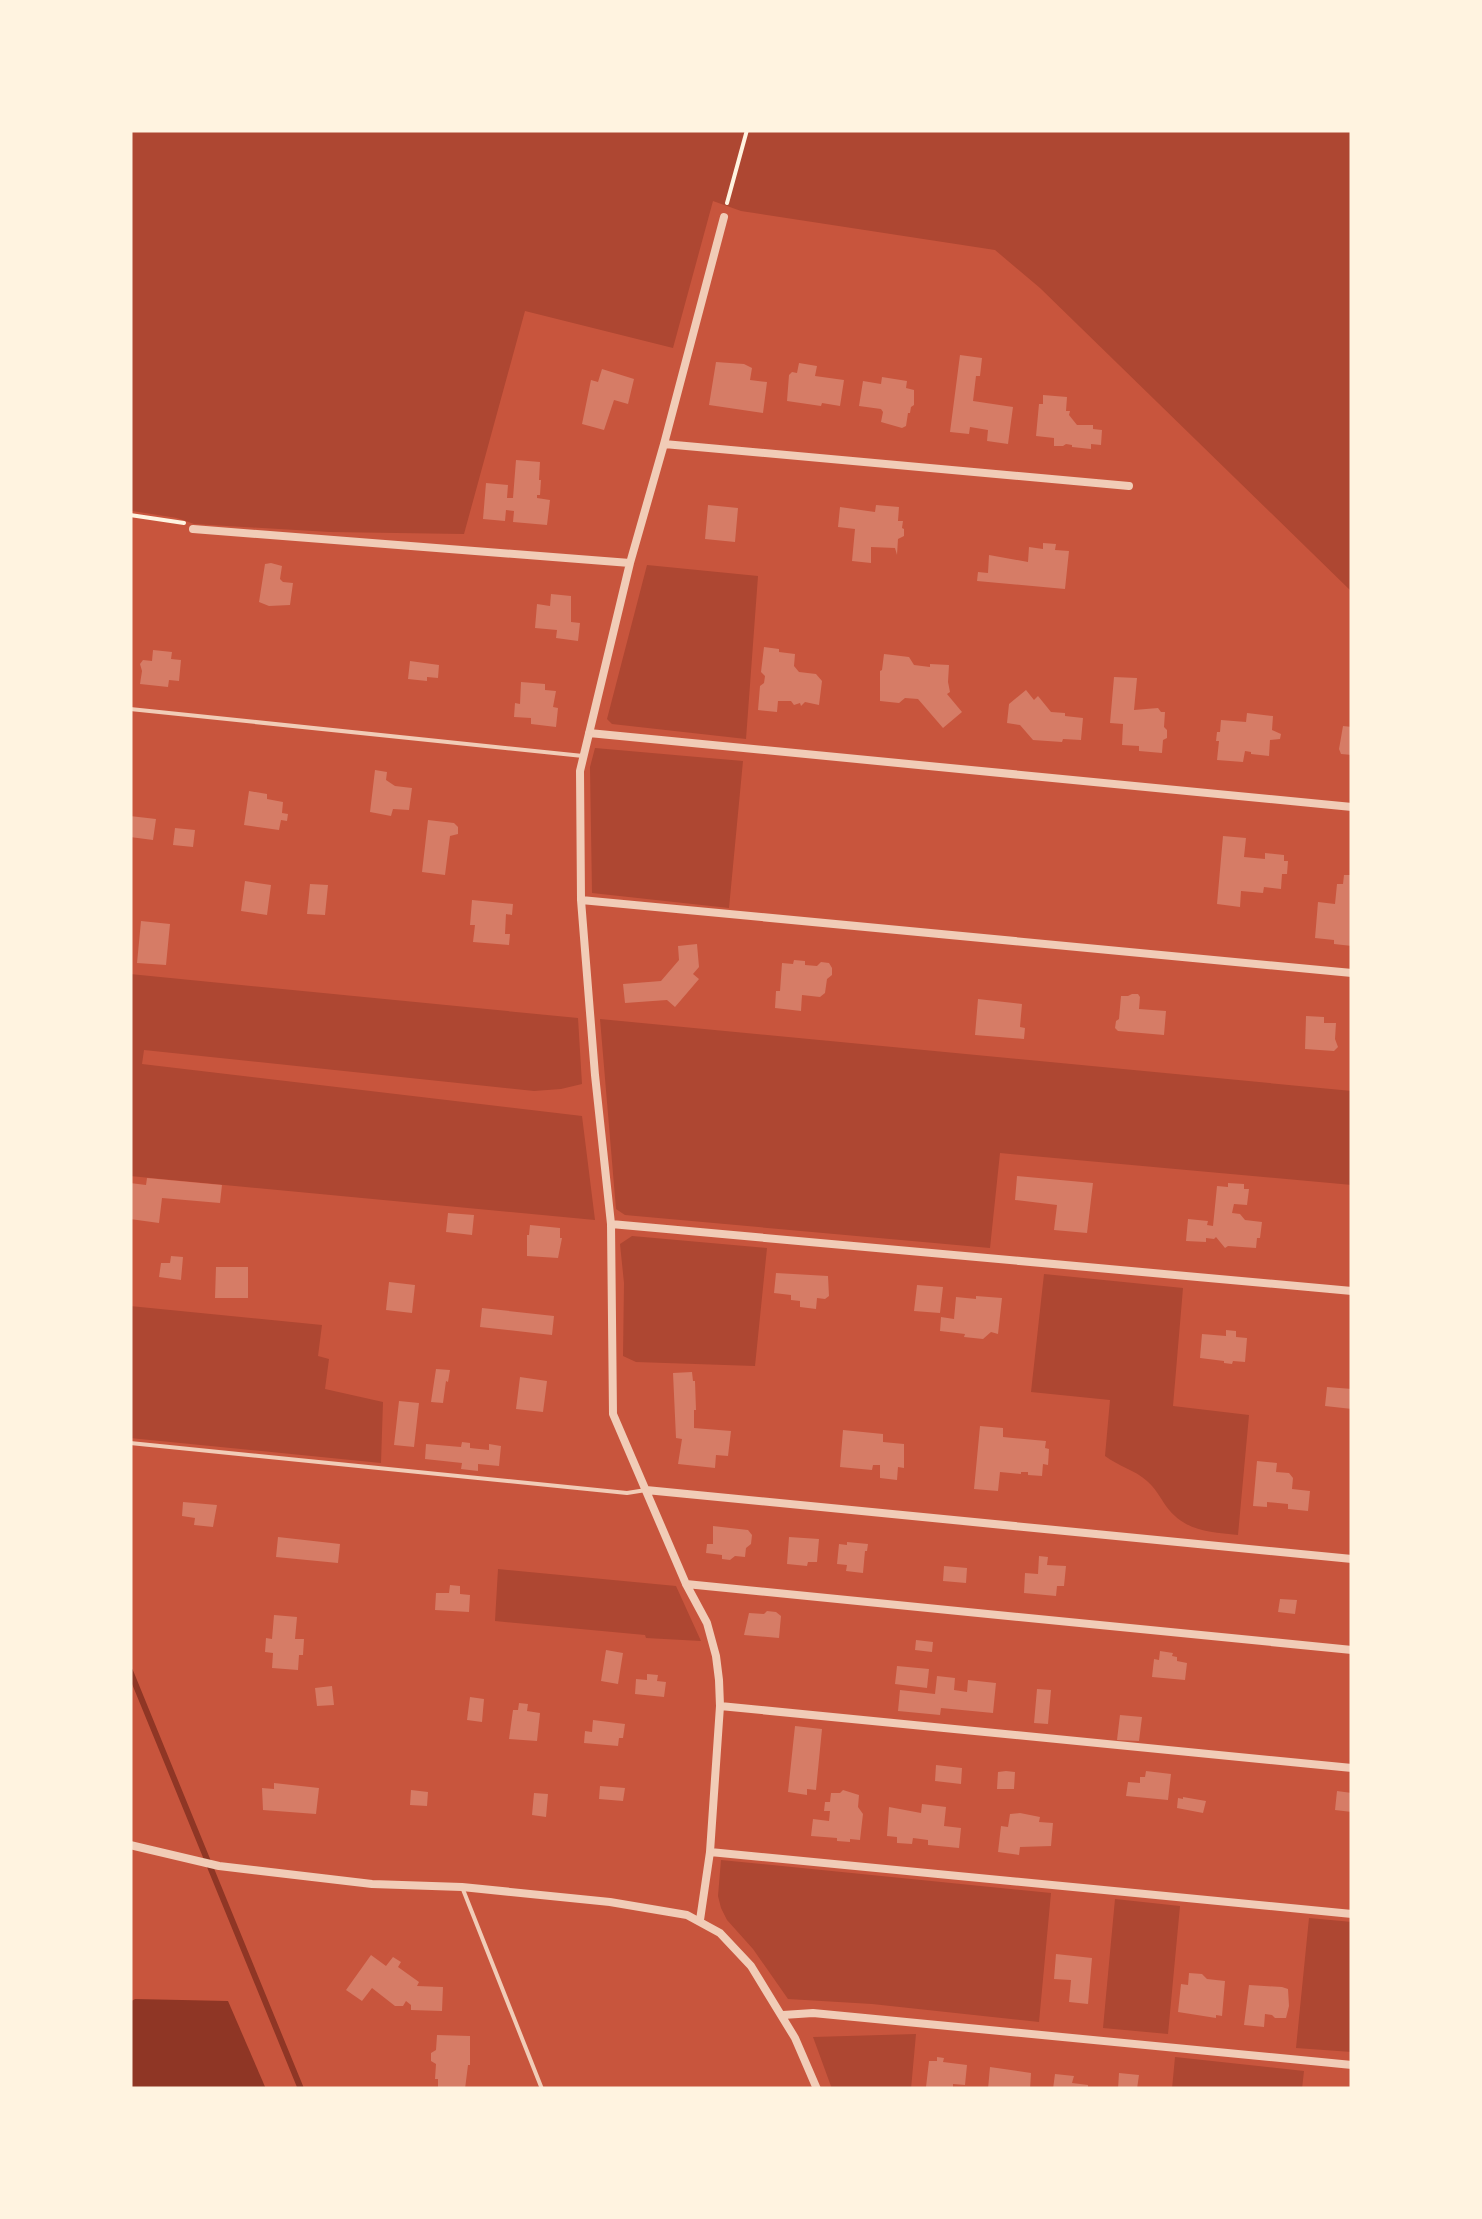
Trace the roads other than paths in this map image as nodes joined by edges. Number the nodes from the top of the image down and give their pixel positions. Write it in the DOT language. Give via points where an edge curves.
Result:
graph roads {
  1 [pos="724,217"];
  2 [pos="664,444"];
  3 [pos="1129,486"];
  4 [pos="194,529"];
  5 [pos="630,564"];
  6 [pos="130,709"];
  7 [pos="589,733"];
  8 [pos="582,756"];
  9 [pos="1352,807"];
  10 [pos="581,900"];
  11 [pos="1352,972"];
  12 [pos="612,1224"];
  13 [pos="1352,1291"];
  14 [pos="130,1443"];
  15 [pos="646,1490"];
  16 [pos="1352,1559"];
  17 [pos="686,1584"];
  18 [pos="1352,1650"];
  19 [pos="720,1706"];
  20 [pos="1352,1768"];
  21 [pos="130,1845"];
  22 [pos="710,1852"];
  23 [pos="462,1887"];
  24 [pos="1352,1914"];
  25 [pos="700,1920"];
  26 [pos="783,2015"];
  27 [pos="1352,2065"];
  28 [pos="542,2089"];
  29 [pos="816,2089"];
  1 -- 2 [label="street"];
  2 -- 3 [label="street"];
  2 -- 5 [label="street"];
  4 -- 5 [label="street"];
  5 -- 7 [label="street"];
  6 -- 8 [label="lane"];
  7 -- 8 [label="street"];
  7 -- 9 [label="street"];
  8 -- 10 [label="street"];
  10 -- 11 [label="street"];
  10 -- 12 [label="street"];
  12 -- 13 [label="street"];
  12 -- 15 [label="street" via="613,1414"];
  14 -- 15 [label="lane"];
  15 -- 16 [label="street"];
  15 -- 17 [label="street"];
  17 -- 18 [label="street"];
  17 -- 19 [label="street" via="716,1656"];
  19 -- 20 [label="street"];
  19 -- 22 [label="street"];
  21 -- 23 [label="street" via="219,1866"];
  22 -- 24 [label="street"];
  22 -- 25 [label="street"];
  23 -- 25 [label="street" via="610,1902"];
  23 -- 28 [label="lane"];
  25 -- 26 [label="street" via="738,1950"];
  26 -- 27 [label="street"];
  26 -- 29 [label="street"];
}
